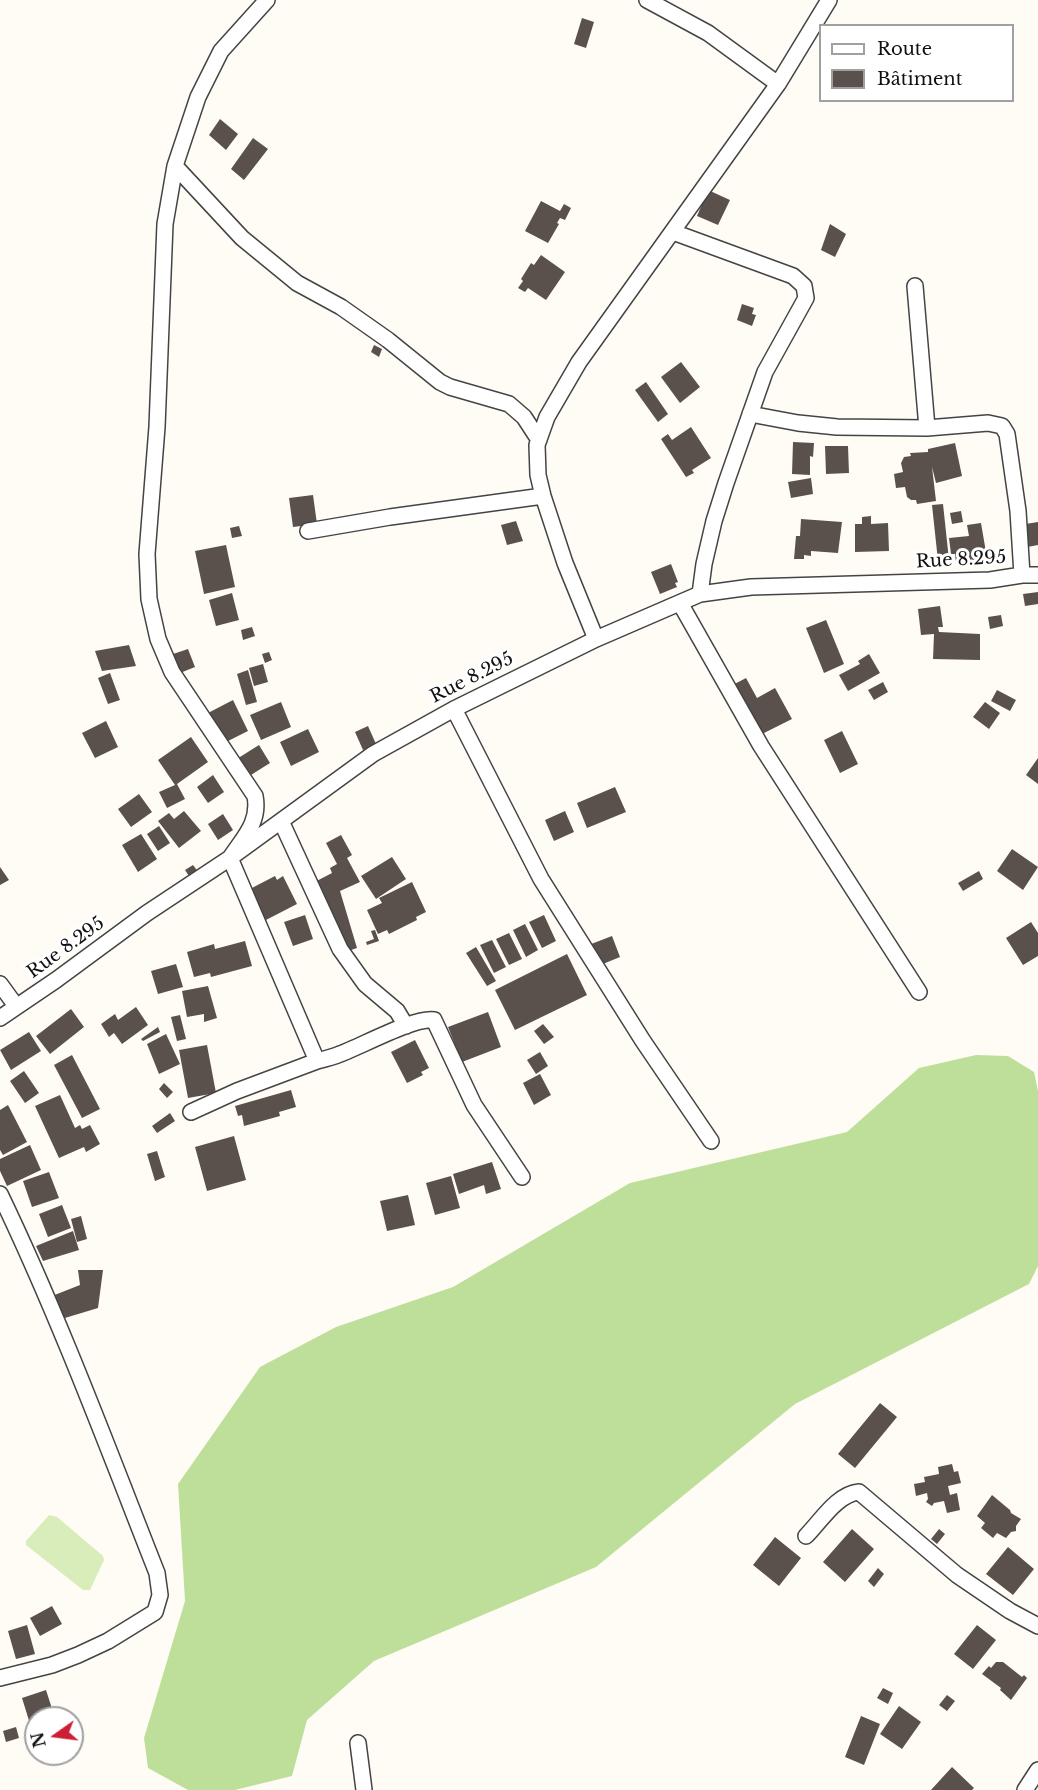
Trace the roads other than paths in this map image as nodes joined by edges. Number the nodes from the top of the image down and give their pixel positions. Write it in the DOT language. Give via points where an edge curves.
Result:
graph roads {
  1 [pos="267,0"];
  2 [pos="647,0"];
  3 [pos="829,0"];
  4 [pos="778,84"];
  5 [pos="175,166"];
  6 [pos="673,232"];
  7 [pos="915,286"];
  8 [pos="750,414"];
  9 [pos="927,428"];
  10 [pos="539,440"];
  11 [pos="543,496"];
  12 [pos="308,531"];
  13 [pos="1030,575"];
  14 [pos="700,594"];
  15 [pos="680,603"];
  16 [pos="596,639"];
  17 [pos="454,709"];
  18 [pos="281,821"];
  19 [pos="230,858"];
  20 [pos="0,984"];
  21 [pos="919,992"];
  22 [pos="16,1006"];
  23 [pos="0,1018"];
  24 [pos="406,1026"];
  25 [pos="317,1061"];
  26 [pos="191,1112"];
  27 [pos="711,1140"];
  28 [pos="522,1177"];
  29 [pos="0,1194"];
  30 [pos="806,1536"];
  31 [pos="1038,1626"];
  32 [pos="0,1678"];
  33 [pos="358,1743"];
  34 [pos="1038,1770"];
  35 [pos="364,1790"];
  36 [pos="1025,1790"];
  1 -- 5 [label="street" via="221,51 198,97"];
  2 -- 4 [label="street" via="708,33"];
  3 -- 4 [label="street"];
  4 -- 6 [label="street"];
  5 -- 10 [label="street" via="242,238 297,283 351,313 440,382 510,404"];
  5 -- 19 [label="street" via="165,224 157,427 147,554 149,599 158,639 172,672 255,796 255,820"];
  6 -- 8 [label="street" via="793,276 804,286 806,298 765,372"];
  6 -- 10 [label="street" via="579,362 547,417"];
  7 -- 9 [label="street"];
  8 -- 9 [label="street" via="837,427"];
  8 -- 14 [label="street" via="714,521"];
  9 -- 13 [label="street" via="988,423 1002,426 1007,434"];
  10 -- 11 [label="street" via="538,475"];
  11 -- 12 [label="street"];
  11 -- 16 [label="street"];
  13 -- 14 [label="street, Rue 8.295" via="990,580 751,587"];
  14 -- 15 [label="street, Rue 8.295"];
  15 -- 16 [label="street, Rue 8.295"];
  15 -- 21 [label="street" via="761,746"];
  16 -- 17 [label="street, Rue 8.295"];
  17 -- 18 [label="street, Rue 8.295" via="373,754"];
  17 -- 27 [label="street" via="541,879"];
  18 -- 19 [label="street, Rue 8.295"];
  18 -- 24 [label="street" via="340,949 365,984 398,1011"];
  19 -- 22 [label="street, Rue 8.295"];
  19 -- 25 [label="street"];
  20 -- 22 [label="street"];
  22 -- 23 [label="street, Rue 8.295"];
  24 -- 25 [label="street"];
  24 -- 28 [label="street" via="434,1020 474,1105"];
  25 -- 26 [label="street"];
  29 -- 32 [label="street" via="33,1263 158,1573 160,1595 155,1612 108,1641 52,1665"];
  30 -- 31 [label="street" via="840,1500 859,1492 957,1575"];
  33 -- 35 [label="street"];
  34 -- 36 [label="street"];
}
